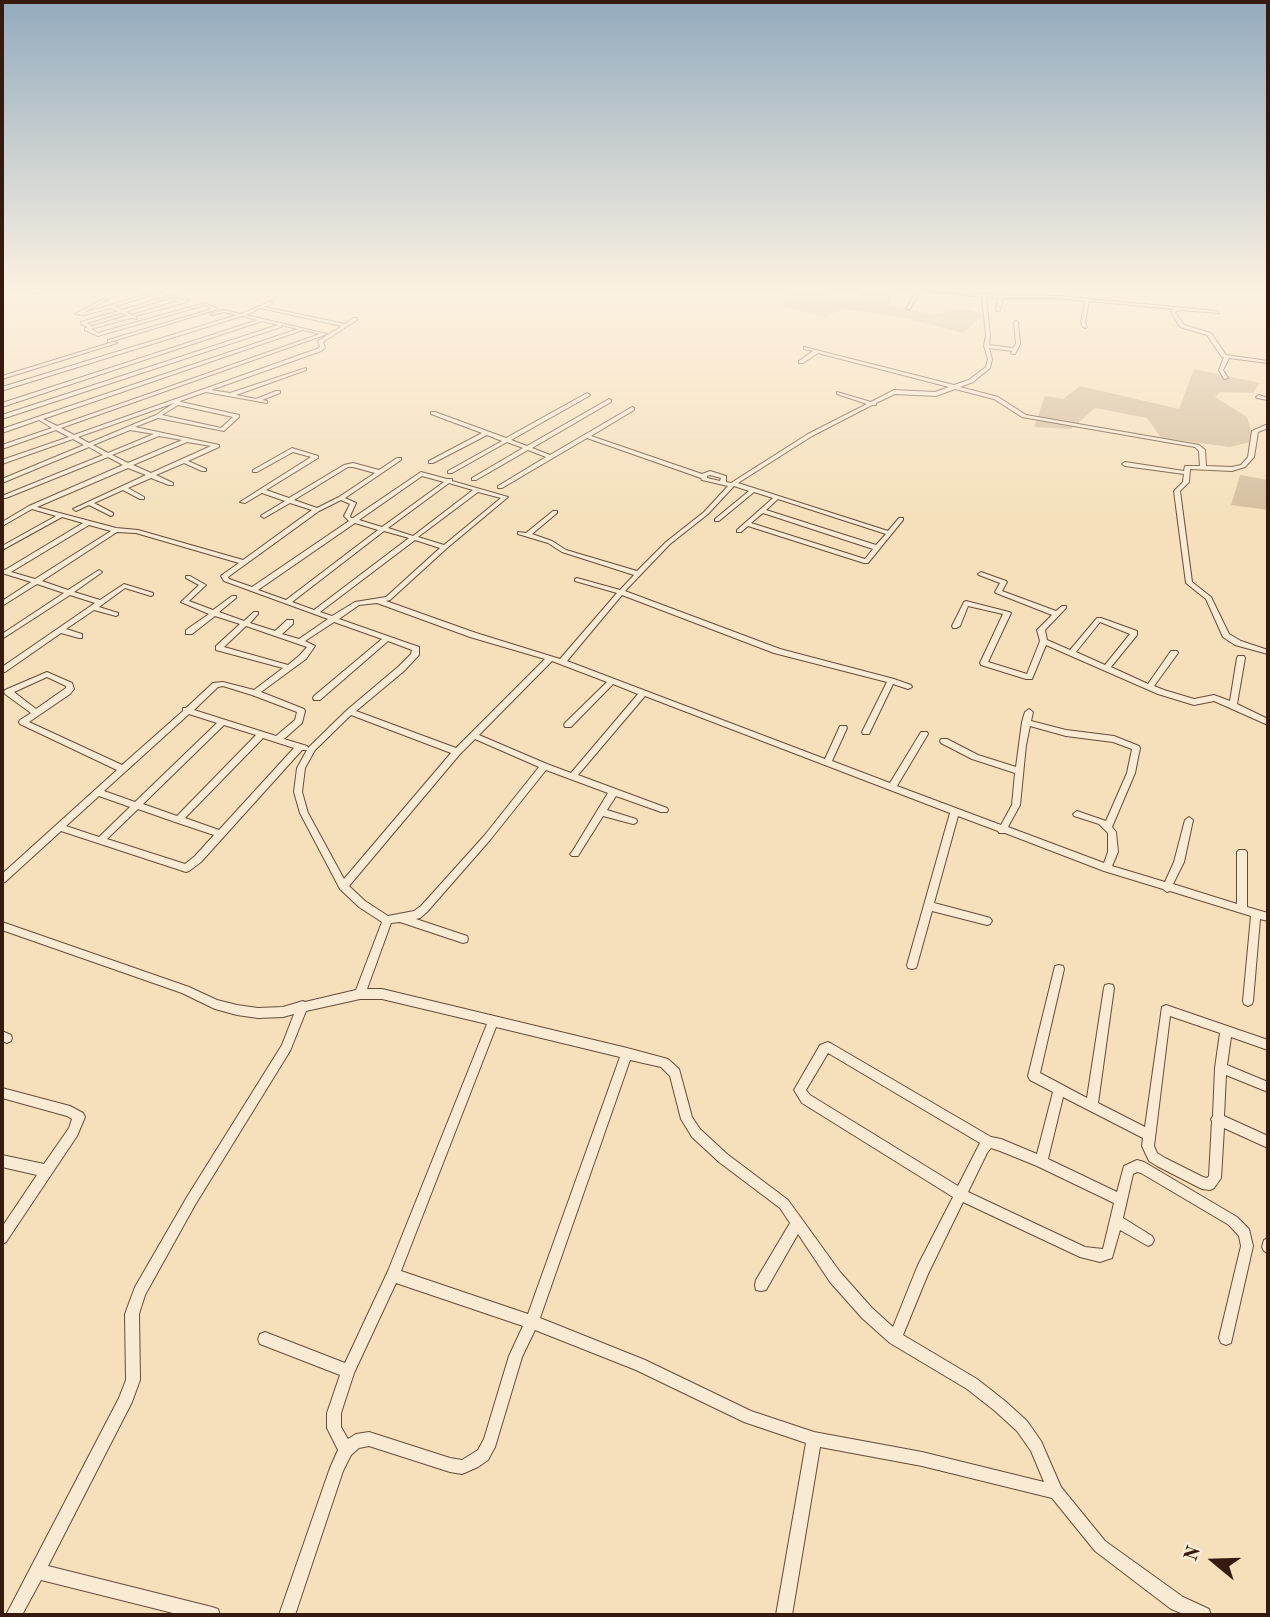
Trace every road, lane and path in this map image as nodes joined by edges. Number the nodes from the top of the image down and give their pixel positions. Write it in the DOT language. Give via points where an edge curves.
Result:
graph roads {
  1 [pos="43,366"];
  2 [pos="76,366"];
  3 [pos="119,366"];
  4 [pos="152,366"];
  5 [pos="190,366"];
  6 [pos="230,366"];
  7 [pos="237,366"];
  8 [pos="269,366"];
  9 [pos="878,366"];
  10 [pos="988,366"];
  11 [pos="1223,366"];
  12 [pos="68,369"];
  13 [pos="304,369"];
  14 [pos="250,373"];
  15 [pos="85,378"];
  16 [pos="1226,378"];
  17 [pos="2,380"];
  18 [pos="98,384"];
  19 [pos="954,386"];
  20 [pos="10,387"];
  21 [pos="2,389"];
  22 [pos="203,389"];
  23 [pos="278,392"];
  24 [pos="114,393"];
  25 [pos="191,393"];
  26 [pos="839,393"];
  27 [pos="230,395"];
  28 [pos="587,395"];
  29 [pos="1259,397"];
  30 [pos="2,399"];
  31 [pos="1268,399"];
  32 [pos="256,400"];
  33 [pos="609,401"];
  34 [pos="131,402"];
  35 [pos="178,402"];
  36 [pos="265,402"];
  37 [pos="9,403"];
  38 [pos="874,404"];
  39 [pos="2,405"];
  40 [pos="632,409"];
  41 [pos="23,410"];
  42 [pos="145,410"];
  43 [pos="433,413"];
  44 [pos="158,416"];
  45 [pos="2,417"];
  46 [pos="39,419"];
  47 [pos="1268,426"];
  48 [pos="56,428"];
  49 [pos="130,428"];
  50 [pos="222,430"];
  51 [pos="2,431"];
  52 [pos="486,433"];
  53 [pos="157,435"];
  54 [pos="588,435"];
  55 [pos="72,436"];
  56 [pos="506,440"];
  57 [pos="186,441"];
  58 [pos="210,443"];
  59 [pos="90,445"];
  60 [pos="2,447"];
  61 [pos="527,448"];
  62 [pos="108,455"];
  63 [pos="551,457"];
  64 [pos="399,459"];
  65 [pos="2,462"];
  66 [pos="186,462"];
  67 [pos="431,462"];
  68 [pos="1125,464"];
  69 [pos="127,465"];
  70 [pos="1203,468"];
  71 [pos="204,470"];
  72 [pos="256,471"];
  73 [pos="379,472"];
  74 [pos="450,472"];
  75 [pos="1186,473"];
  76 [pos="155,475"];
  77 [pos="474,479"];
  78 [pos="450,480"];
  79 [pos="2,481"];
  80 [pos="171,484"];
  81 [pos="733,485"];
  82 [pos="500,486"];
  83 [pos="124,488"];
  84 [pos="478,489"];
  85 [pos="753,490"];
  86 [pos="262,491"];
  87 [pos="5,497"];
  88 [pos="777,497"];
  89 [pos="142,498"];
  90 [pos="341,498"];
  91 [pos="290,500"];
  92 [pos="243,502"];
  93 [pos="89,503"];
  94 [pos="31,508"];
  95 [pos="76,509"];
  96 [pos="317,510"];
  97 [pos="762,511"];
  98 [pos="555,512"];
  99 [pos="111,514"];
  100 [pos="61,515"];
  101 [pos="264,516"];
  102 [pos="901,519"];
  103 [pos="353,520"];
  104 [pos="717,520"];
  105 [pos="89,522"];
  106 [pos="2,524"];
  107 [pos="747,524"];
  108 [pos="383,529"];
  109 [pos="116,530"];
  110 [pos="739,531"];
  111 [pos="889,533"];
  112 [pos="413,538"];
  113 [pos="445,547"];
  114 [pos="2,548"];
  115 [pos="878,548"];
  116 [pos="244,562"];
  117 [pos="99,572"];
  118 [pos="4,573"];
  119 [pos="639,574"];
  120 [pos="981,574"];
  121 [pos="188,577"];
  122 [pos="578,580"];
  123 [pos="37,582"];
  124 [pos="253,590"];
  125 [pos="69,592"];
  126 [pos="621,592"];
  127 [pos="151,594"];
  128 [pos="234,597"];
  129 [pos="376,600"];
  130 [pos="100,602"];
  131 [pos="286,602"];
  132 [pos="2,604"];
  133 [pos="93,607"];
  134 [pos="1064,607"];
  135 [pos="317,612"];
  136 [pos="214,613"];
  137 [pos="256,613"];
  138 [pos="116,614"];
  139 [pos="1057,614"];
  140 [pos="335,619"];
  141 [pos="290,622"];
  142 [pos="243,623"];
  143 [pos="956,626"];
  144 [pos="60,630"];
  145 [pos="189,632"];
  146 [pos="278,633"];
  147 [pos="2,636"];
  148 [pos="79,636"];
  149 [pos="388,638"];
  150 [pos="302,640"];
  151 [pos="1044,641"];
  152 [pos="1268,652"];
  153 [pos="1072,653"];
  154 [pos="1174,653"];
  155 [pos="1241,658"];
  156 [pos="550,659"];
  157 [pos="562,662"];
  158 [pos="288,667"];
  159 [pos="1106,668"];
  160 [pos="2,670"];
  161 [pos="612,681"];
  162 [pos="891,681"];
  163 [pos="908,687"];
  164 [pos="1150,687"];
  165 [pos="643,692"];
  166 [pos="255,694"];
  167 [pos="317,698"];
  168 [pos="1233,705"];
  169 [pos="186,710"];
  170 [pos="35,712"];
  171 [pos="349,712"];
  172 [pos="223,722"];
  173 [pos="1268,722"];
  174 [pos="568,724"];
  175 [pos="843,727"];
  176 [pos="866,732"];
  177 [pos="924,734"];
  178 [pos="261,735"];
  179 [pos="475,736"];
  180 [pos="277,740"];
  181 [pos="944,741"];
  182 [pos="300,747"];
  183 [pos="312,748"];
  184 [pos="457,752"];
  185 [pos="828,761"];
  186 [pos="544,766"];
  187 [pos="122,769"];
  188 [pos="1020,772"];
  189 [pos="573,776"];
  190 [pos="892,787"];
  191 [pos="614,791"];
  192 [pos="97,792"];
  193 [pos="137,806"];
  194 [pos="664,810"];
  195 [pos="956,811"];
  196 [pos="602,812"];
  197 [pos="1077,814"];
  198 [pos="178,820"];
  199 [pos="1189,820"];
  200 [pos="633,821"];
  201 [pos="58,827"];
  202 [pos="1108,827"];
  203 [pos="1002,831"];
  204 [pos="221,834"];
  205 [pos="100,841"];
  206 [pos="1242,852"];
  207 [pos="575,854"];
  208 [pos="1107,868"];
  209 [pos="2,879"];
  210 [pos="343,886"];
  211 [pos="1167,887"];
  212 [pos="929,906"];
  213 [pos="1242,910"];
  214 [pos="1256,914"];
  215 [pos="1268,917"];
  216 [pos="399,918"];
  217 [pos="387,920"];
  218 [pos="987,920"];
  219 [pos="2,926"];
  220 [pos="463,939"];
  221 [pos="912,965"];
  222 [pos="1059,969"];
  223 [pos="1109,988"];
  224 [pos="360,995"];
  225 [pos="1248,1001"];
  226 [pos="303,1006"];
  227 [pos="493,1022"];
  228 [pos="1226,1031"];
  229 [pos="1268,1045"];
  230 [pos="626,1053"];
  231 [pos="1221,1068"];
  232 [pos="1268,1087"];
  233 [pos="1059,1092"];
  234 [pos="2,1093"];
  235 [pos="1091,1105"];
  236 [pos="1217,1119"];
  237 [pos="1149,1135"];
  238 [pos="989,1142"];
  239 [pos="1268,1142"];
  240 [pos="2,1161"];
  241 [pos="1041,1162"];
  242 [pos="47,1171"];
  243 [pos="959,1194"];
  244 [pos="1121,1200"];
  245 [pos="1116,1222"];
  246 [pos="797,1223"];
  247 [pos="2,1236"];
  248 [pos="1148,1240"];
  249 [pos="393,1275"];
  250 [pos="761,1286"];
  251 [pos="532,1322"];
  252 [pos="895,1338"];
  253 [pos="1226,1338"];
  254 [pos="265,1339"];
  255 [pos="348,1371"];
  256 [pos="814,1439"];
  257 [pos="346,1450"];
  258 [pos="1056,1492"];
  259 [pos="37,1571"];
  260 [pos="15,1615"];
  261 [pos="212,1615"];
  262 [pos="287,1615"];
  263 [pos="784,1615"];
  264 [pos="1203,1615"];
  1 -- 17 [label="street"];
  2 -- 12 [label="street"];
  3 -- 15 [label="street"];
  4 -- 18 [label="street"];
  5 -- 24 [label="street"];
  6 -- 34 [label="street"];
  7 -- 14 [label="street"];
  8 -- 14 [label="street"];
  9 -- 19 [label="street"];
  10 -- 19 [label="street" via="971,381"];
  11 -- 16 [label="street"];
  12 -- 15 [label="street"];
  12 -- 20 [label="street"];
  13 -- 27 [label="street"];
  14 -- 22 [label="street"];
  15 -- 18 [label="street"];
  15 -- 37 [label="street"];
  17 -- 20 [label="street"];
  18 -- 24 [label="street"];
  18 -- 41 [label="street"];
  19 -- 38 [label="street" via="936,394 897,391"];
  19 -- 70 [label="street" via="998,399 1029,417 1197,446 1202,450"];
  20 -- 21 [label="street"];
  22 -- 25 [label="street"];
  22 -- 27 [label="street"];
  23 -- 32 [label="street"];
  24 -- 34 [label="street"];
  24 -- 46 [label="street"];
  25 -- 35 [label="street"];
  25 -- 42 [label="street"];
  26 -- 38 [label="street"];
  27 -- 32 [label="street"];
  28 -- 56 [label="street"];
  29 -- 31 [label="street"];
  30 -- 37 [label="street"];
  32 -- 36 [label="street"];
  33 -- 61 [label="street"];
  34 -- 42 [label="street"];
  34 -- 48 [label="street"];
  35 -- 44 [label="street"];
  35 -- 50 [label="street" via="237,415"];
  37 -- 39 [label="street"];
  37 -- 41 [label="street"];
  38 -- 81 [label="street" via="810,435"];
  40 -- 54 [label="street"];
  41 -- 45 [label="street"];
  41 -- 46 [label="street"];
  42 -- 55 [label="street"];
  43 -- 52 [label="street"];
  44 -- 49 [label="street"];
  44 -- 50 [label="street"];
  46 -- 48 [label="street"];
  46 -- 51 [label="street"];
  47 -- 70 [label="street" via="1255,431 1251,457 1243,467"];
  48 -- 55 [label="street"];
  48 -- 60 [label="street"];
  49 -- 53 [label="street"];
  49 -- 59 [label="street"];
  50 -- 58 [label="street"];
  52 -- 56 [label="street"];
  52 -- 67 [label="street"];
  53 -- 57 [label="street"];
  53 -- 62 [label="street"];
  54 -- 63 [label="street"];
  54 -- 81 [label="street"];
  55 -- 59 [label="street"];
  55 -- 65 [label="street"];
  56 -- 61 [label="street"];
  56 -- 74 [label="street"];
  57 -- 58 [label="street"];
  57 -- 69 [label="street"];
  58 -- 66 [label="street" via="217,447"];
  59 -- 62 [label="street"];
  59 -- 79 [label="street"];
  61 -- 63 [label="street"];
  61 -- 77 [label="street"];
  62 -- 69 [label="street"];
  62 -- 87 [label="street"];
  63 -- 82 [label="street"];
  64 -- 73 [label="street"];
  66 -- 71 [label="street"];
  66 -- 76 [label="street"];
  68 -- 75 [label="street"];
  69 -- 76 [label="street"];
  69 -- 94 [label="street"];
  70 -- 75 [label="street" via="1187,467"];
  72 -- 86 [label="street" via="292,450 316,457"];
  73 -- 90 [label="street"];
  73 -- 91 [label="street" via="348,465"];
  75 -- 152 [label="street" via="1186,482 1177,491 1189,583 1209,598 1226,635"];
  76 -- 80 [label="street"];
  76 -- 83 [label="street"];
  78 -- 84 [label="street"];
  78 -- 103 [label="street" via="421,474"];
  78 -- 108 [label="street"];
  81 -- 85 [label="street"];
  81 -- 119 [label="street"];
  83 -- 89 [label="street"];
  83 -- 93 [label="street"];
  84 -- 112 [label="street"];
  84 -- 113 [label="street" via="505,498"];
  85 -- 88 [label="street"];
  85 -- 104 [label="street"];
  86 -- 91 [label="street"];
  86 -- 92 [label="street"];
  88 -- 97 [label="street"];
  88 -- 111 [label="street"];
  90 -- 96 [label="street"];
  90 -- 103 [label="street" via="353,503 347,516"];
  91 -- 96 [label="street"];
  91 -- 101 [label="street"];
  93 -- 95 [label="street"];
  93 -- 99 [label="street"];
  94 -- 100 [label="street"];
  94 -- 106 [label="street"];
  96 -- 116 [label="street"];
  97 -- 107 [label="street"];
  97 -- 115 [label="street"];
  98 -- 119 [label="street" via="524,534"];
  100 -- 105 [label="street"];
  100 -- 114 [label="street"];
  102 -- 111 [label="street"];
  103 -- 108 [label="street"];
  103 -- 124 [label="street"];
  105 -- 109 [label="street"];
  105 -- 118 [label="street"];
  107 -- 110 [label="street"];
  107 -- 115 [label="street" via="866,562"];
  108 -- 112 [label="street"];
  108 -- 131 [label="street"];
  109 -- 116 [label="street" via="136,531"];
  109 -- 123 [label="street"];
  111 -- 115 [label="street"];
  112 -- 113 [label="street"];
  112 -- 135 [label="street"];
  113 -- 129 [label="street" via="388,599"];
  116 -- 124 [label="street" via="224,579"];
  117 -- 125 [label="street"];
  118 -- 123 [label="street"];
  119 -- 126 [label="street"];
  120 -- 139 [label="street" via="1004,582 998,592"];
  121 -- 136 [label="street" via="203,585 184,602"];
  122 -- 126 [label="street"];
  123 -- 125 [label="street"];
  123 -- 132 [label="street"];
  124 -- 131 [label="street"];
  125 -- 130 [label="street"];
  125 -- 147 [label="street"];
  126 -- 157 [label="street"];
  126 -- 162 [label="street" via="766,648"];
  127 -- 130 [label="street" via="124,586"];
  128 -- 136 [label="street"];
  129 -- 140 [label="street" via="357,603"];
  129 -- 156 [label="street"];
  130 -- 133 [label="street"];
  131 -- 135 [label="street"];
  133 -- 138 [label="street"];
  133 -- 144 [label="street"];
  134 -- 139 [label="street"];
  135 -- 140 [label="street"];
  136 -- 142 [label="street"];
  136 -- 145 [label="street"];
  137 -- 142 [label="street"];
  139 -- 151 [label="street" via="1041,630"];
  140 -- 149 [label="street"];
  140 -- 150 [label="street"];
  141 -- 146 [label="street"];
  142 -- 146 [label="street"];
  142 -- 158 [label="street" via="219,648"];
  143 -- 151 [label="street" via="966,603 1007,613 984,663 1029,677"];
  144 -- 148 [label="street"];
  144 -- 160 [label="street"];
  146 -- 150 [label="street"];
  149 -- 167 [label="street"];
  149 -- 171 [label="street" via="416,649 415,655"];
  150 -- 158 [label="street" via="312,646 310,650"];
  151 -- 153 [label="street"];
  153 -- 159 [label="street"];
  153 -- 159 [label="street" via="1099,619 1134,633"];
  154 -- 164 [label="street"];
  155 -- 168 [label="street"];
  156 -- 157 [label="street"];
  156 -- 179 [label="street"];
  157 -- 161 [label="street"];
  158 -- 166 [label="street"];
  159 -- 164 [label="street"];
  161 -- 165 [label="street"];
  161 -- 174 [label="street"];
  162 -- 163 [label="street"];
  162 -- 176 [label="street"];
  164 -- 168 [label="street" via="1194,702 1214,698"];
  165 -- 185 [label="street"];
  165 -- 189 [label="street"];
  166 -- 169 [label="street" via="218,684"];
  166 -- 180 [label="street" via="302,711 299,721"];
  168 -- 173 [label="street"];
  169 -- 172 [label="street"];
  169 -- 187 [label="street"];
  170 -- 170 [label="street" via="66,692 71,686 47,674 8,692"];
  170 -- 187 [label="street" via="23,722"];
  171 -- 183 [label="street"];
  171 -- 184 [label="street"];
  172 -- 178 [label="street"];
  172 -- 193 [label="street"];
  175 -- 185 [label="street"];
  177 -- 190 [label="street"];
  178 -- 180 [label="street"];
  178 -- 198 [label="street"];
  179 -- 184 [label="street"];
  179 -- 186 [label="street"];
  180 -- 182 [label="street"];
  181 -- 188 [label="street"];
  182 -- 183 [label="street"];
  182 -- 204 [label="street"];
  183 -- 210 [label="street" via="301,768 298,792 304,813"];
  184 -- 210 [label="street"];
  185 -- 190 [label="street"];
  186 -- 189 [label="street"];
  186 -- 216 [label="street" via="424,909"];
  187 -- 192 [label="street"];
  188 -- 202 [label="street" via="1027,717 1066,733 1114,739 1136,748 1131,773"];
  188 -- 203 [label="street" via="1016,804"];
  189 -- 191 [label="street"];
  190 -- 195 [label="street"];
  191 -- 194 [label="street"];
  191 -- 196 [label="street"];
  192 -- 193 [label="street"];
  192 -- 201 [label="street"];
  193 -- 198 [label="street"];
  193 -- 205 [label="street"];
  195 -- 203 [label="street"];
  195 -- 212 [label="street"];
  196 -- 200 [label="street"];
  196 -- 207 [label="street"];
  197 -- 202 [label="street"];
  198 -- 204 [label="street"];
  199 -- 211 [label="street" via="1177,869"];
  201 -- 205 [label="street"];
  201 -- 209 [label="street"];
  202 -- 208 [label="street" via="1113,852"];
  203 -- 208 [label="street"];
  204 -- 205 [label="street" via="186,868"];
  206 -- 213 [label="street"];
  208 -- 211 [label="street"];
  210 -- 217 [label="street"];
  211 -- 213 [label="street"];
  212 -- 218 [label="street"];
  212 -- 221 [label="street"];
  213 -- 214 [label="street"];
  214 -- 215 [label="street"];
  214 -- 225 [label="street"];
  216 -- 217 [label="street"];
  216 -- 220 [label="street"];
  217 -- 224 [label="street"];
  219 -- 226 [label="street" via="215,1004 258,1013"];
  222 -- 233 [label="street" via="1033,1074"];
  223 -- 235 [label="street"];
  224 -- 226 [label="street"];
  224 -- 227 [label="street" via="403,998"];
  226 -- 259 [label="street" via="286,1048 140,1292 132,1325 133,1380 125,1402"];
  227 -- 230 [label="street"];
  227 -- 249 [label="street"];
  228 -- 229 [label="street"];
  228 -- 231 [label="street"];
  228 -- 237 [label="street" via="1166,1010"];
  230 -- 246 [label="street" via="663,1063 675,1073 687,1119 696,1133 784,1204"];
  230 -- 251 [label="street"];
  231 -- 232 [label="street"];
  231 -- 236 [label="street"];
  233 -- 235 [label="street"];
  233 -- 241 [label="street"];
  234 -- 242 [label="street" via="79,1117"];
  235 -- 237 [label="street"];
  236 -- 237 [label="street" via="1215,1178 1210,1184 1153,1157"];
  236 -- 239 [label="street"];
  238 -- 241 [label="street"];
  238 -- 243 [label="street"];
  238 -- 243 [label="street" via="828,1046 800,1090 802,1096"];
  240 -- 242 [label="street"];
  241 -- 244 [label="street"];
  242 -- 247 [label="street"];
  243 -- 245 [label="street" via="1084,1253 1100,1256 1108,1254"];
  243 -- 252 [label="street"];
  244 -- 245 [label="street"];
  244 -- 253 [label="street" via="1128,1170 1137,1166 1242,1228 1247,1246"];
  245 -- 248 [label="street"];
  246 -- 250 [label="street"];
  246 -- 252 [label="street" via="848,1293"];
  249 -- 251 [label="street"];
  249 -- 255 [label="street"];
  251 -- 256 [label="street" via="640,1365 749,1417"];
  251 -- 257 [label="street" via="516,1356 490,1442 473,1462 462,1467 450,1465 369,1439 356,1441"];
  252 -- 258 [label="street" via="972,1384 1022,1426"];
  254 -- 255 [label="street"];
  255 -- 257 [label="street" via="334,1413 334,1428"];
  256 -- 258 [label="street" via="922,1459"];
  256 -- 263 [label="street"];
  257 -- 262 [label="street"];
  258 -- 264 [label="street" via="1109,1553 1177,1604"];
  259 -- 260 [label="street"];
  259 -- 261 [label="street"];
}
